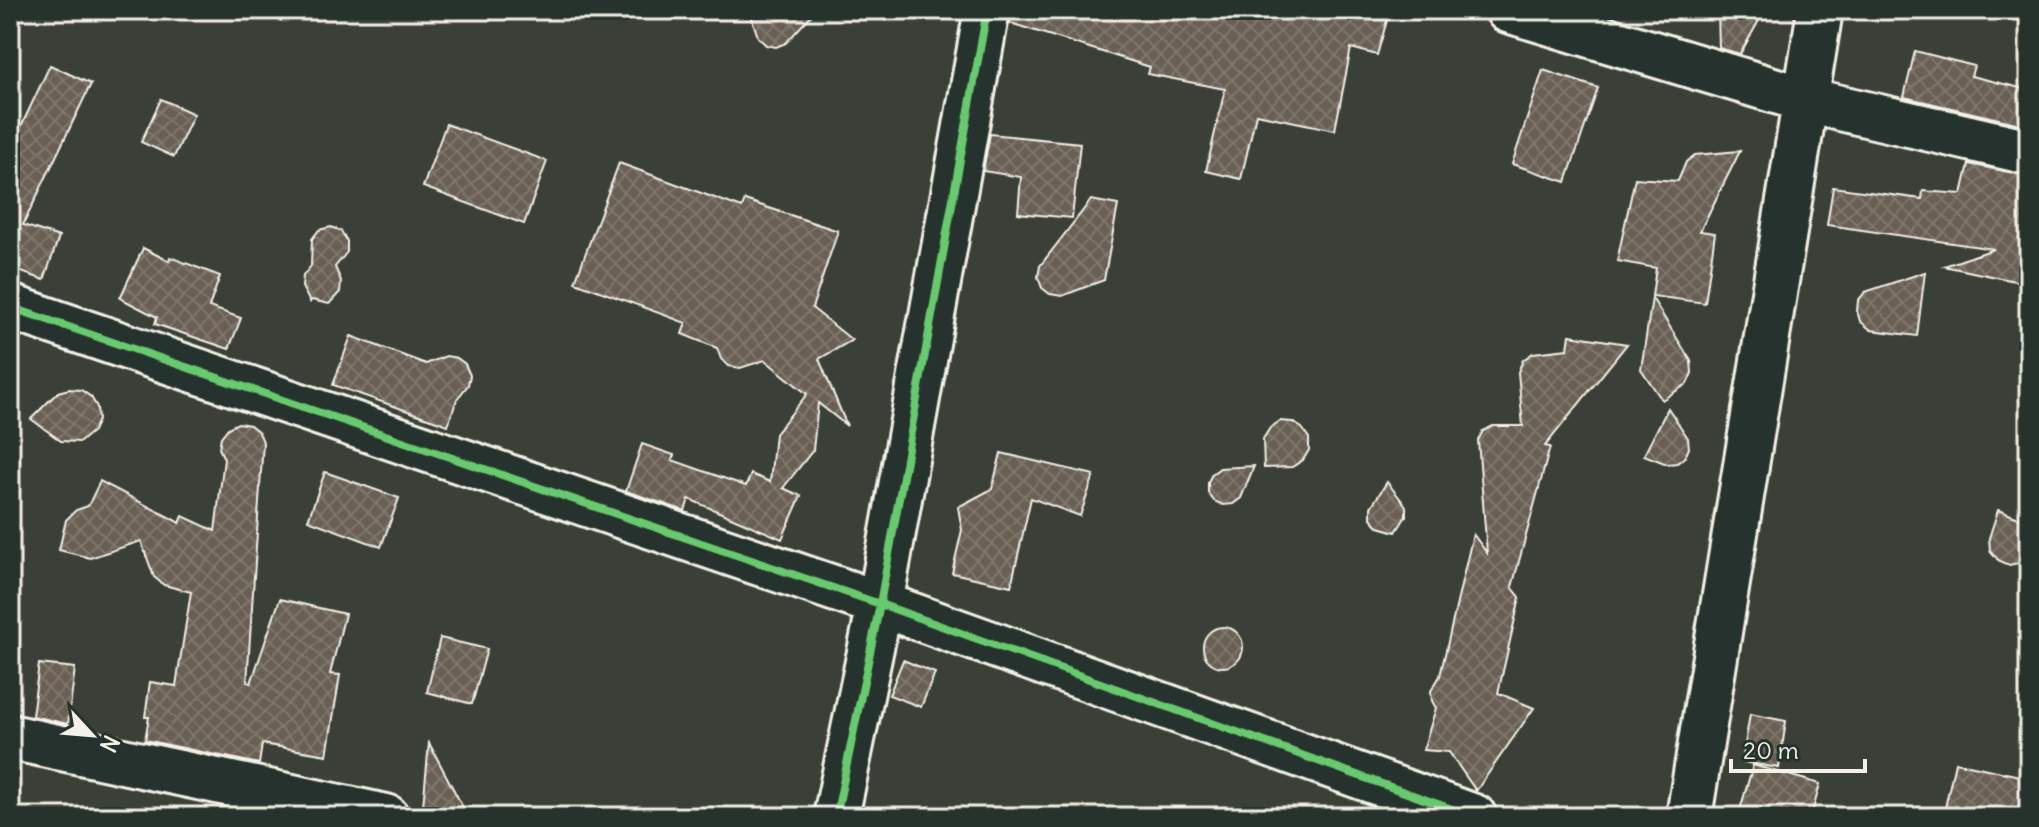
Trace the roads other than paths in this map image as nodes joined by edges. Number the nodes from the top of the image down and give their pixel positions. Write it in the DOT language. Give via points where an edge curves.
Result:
graph roads {
  1 [pos="987,10"];
  2 [pos="1508,10"];
  3 [pos="1820,10"];
  4 [pos="1806,100"];
  5 [pos="2029,152"];
  6 [pos="10,307"];
  7 [pos="880,604"];
  8 [pos="10,737"];
  9 [pos="386,817"];
  10 [pos="836,817"];
  11 [pos="1474,817"];
  12 [pos="1689,817"];
  1 -- 7 [label="street"];
  2 -- 4 [label="street"];
  3 -- 4 [label="street"];
  4 -- 5 [label="street"];
  4 -- 12 [label="street"];
  6 -- 7 [label="street"];
  7 -- 10 [label="street"];
  7 -- 11 [label="street"];
  8 -- 9 [label="street"];
}
